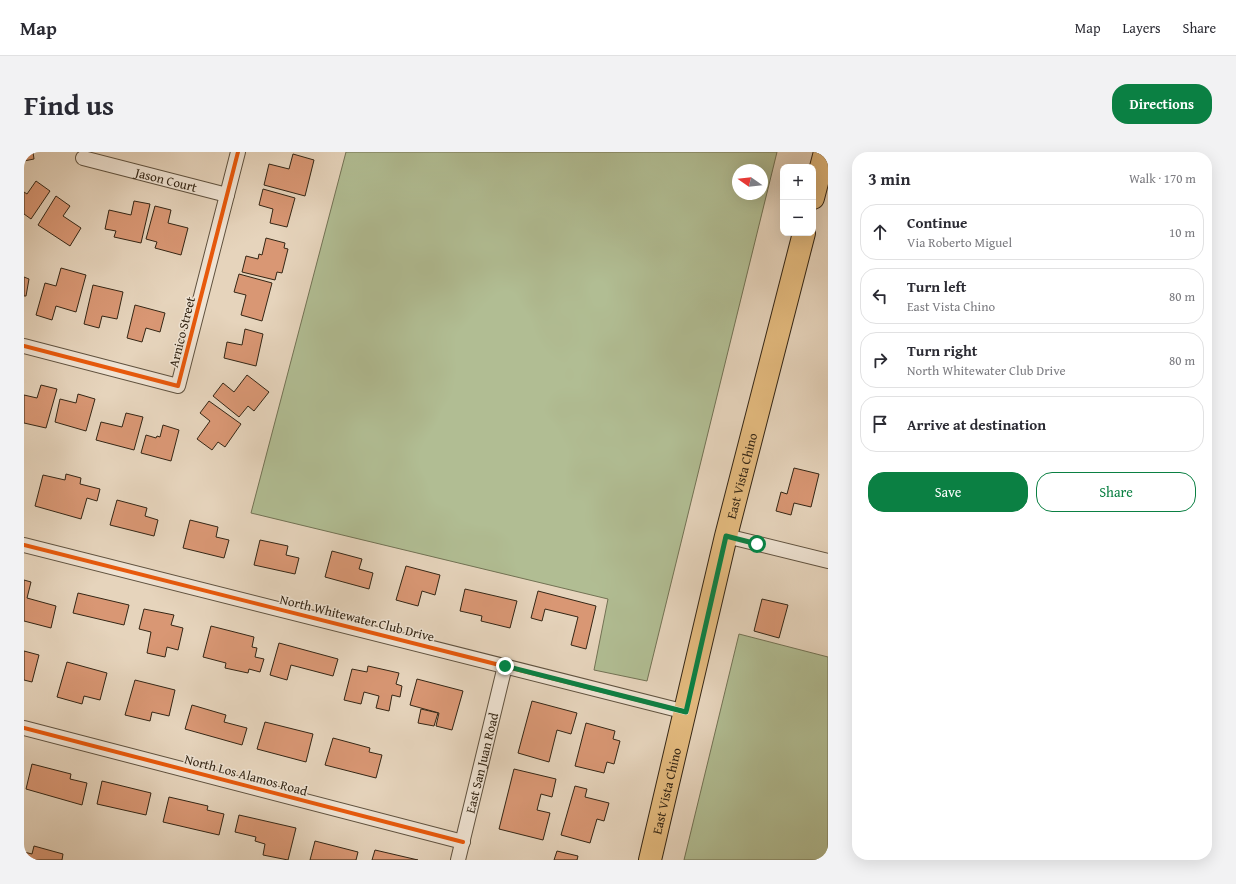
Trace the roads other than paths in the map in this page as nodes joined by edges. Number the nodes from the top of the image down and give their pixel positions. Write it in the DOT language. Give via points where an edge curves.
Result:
graph roads {
  1 [pos="238,152"];
  2 [pos="825,152"];
  3 [pos="83,158"];
  4 [pos="816,186"];
  5 [pos="227,195"];
  6 [pos="803,236"];
  7 [pos="24,346"];
  8 [pos="726,536"];
  9 [pos="24,545"];
  10 [pos="828,561"];
  11 [pos="505,666"];
  12 [pos="686,712"];
  13 [pos="24,728"];
  14 [pos="463,842"];
  15 [pos="458,860"];
  16 [pos="650,860"];
  1 -- 5 [label="street, Arnico Street"];
  2 -- 4 [label="main road"];
  3 -- 5 [label="street, Jason Court"];
  5 -- 7 [label="street, Arnico Street" via="178,386"];
  6 -- 8 [label="main road, East Vista Chino"];
  8 -- 10 [label="street"];
  8 -- 12 [label="main road, East Vista Chino"];
  9 -- 11 [label="street, North Whitewater Club Drive"];
  11 -- 12 [label="street, North Whitewater Club Drive"];
  11 -- 14 [label="street, East San Juan Road"];
  12 -- 16 [label="main road, East Vista Chino"];
  13 -- 14 [label="street, North Los Alamos Road"];
  14 -- 15 [label="street, East San Juan Road"];
}
